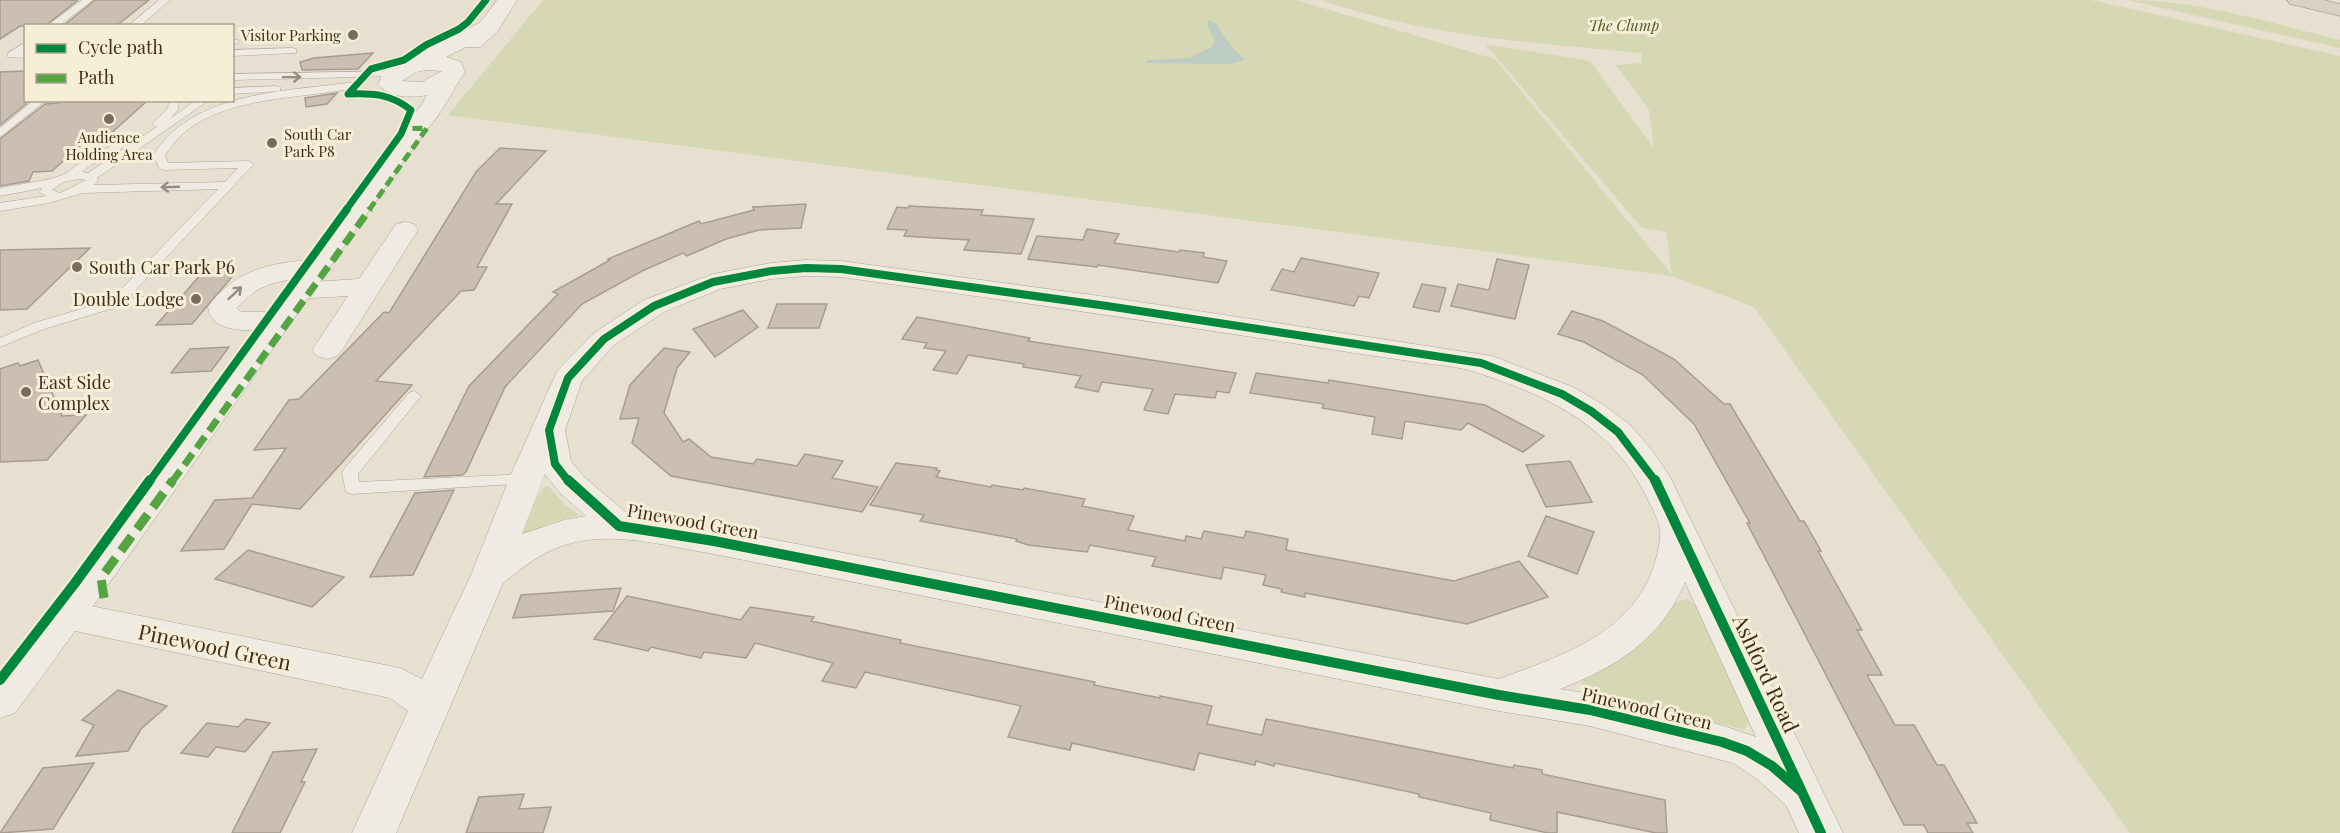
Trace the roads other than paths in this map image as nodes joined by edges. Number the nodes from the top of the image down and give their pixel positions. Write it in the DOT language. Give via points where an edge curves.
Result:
graph roads {
  1 [pos="88,0"];
  2 [pos="165,0"];
  3 [pos="507,0"];
  4 [pos="2296,0"];
  5 [pos="2340,10"];
  6 [pos="55,24"];
  7 [pos="135,24"];
  8 [pos="489,27"];
  9 [pos="24,46"];
  10 [pos="292,51"];
  11 [pos="234,53"];
  12 [pos="24,55"];
  13 [pos="449,73"];
  14 [pos="234,76"];
  15 [pos="402,79"];
  16 [pos="356,85"];
  17 [pos="234,91"];
  18 [pos="234,96"];
  19 [pos="38,102"];
  20 [pos="174,102"];
  21 [pos="202,103"];
  22 [pos="418,124"];
  23 [pos="0,134"];
  24 [pos="68,177"];
  25 [pos="90,177"];
  26 [pos="54,182"];
  27 [pos="228,185"];
  28 [pos="83,189"];
  29 [pos="0,192"];
  30 [pos="57,196"];
  31 [pos="0,207"];
  32 [pos="405,230"];
  33 [pos="304,279"];
  34 [pos="368,287"];
  35 [pos="176,299"];
  36 [pos="116,303"];
  37 [pos="274,321"];
  38 [pos="0,343"];
  39 [pos="327,350"];
  40 [pos="414,396"];
  41 [pos="549,430"];
  42 [pos="526,479"];
  43 [pos="619,526"];
  44 [pos="1679,530"];
  45 [pos="489,575"];
  46 [pos="66,615"];
  47 [pos="1499,695"];
  48 [pos="0,701"];
  49 [pos="430,705"];
  50 [pos="1803,793"];
  51 [pos="374,833"];
  52 [pos="1821,833"];
  1 -- 6 [label="lane"];
  2 -- 7 [label="lane"];
  3 -- 8 [label="street"];
  4 -- 5 [label="highway"];
  8 -- 13 [label="street" via="465,48"];
  8 -- 15 [label="street"];
  9 -- 12 [label="lane" via="12,55"];
  10 -- 11 [label="lane"];
  13 -- 15 [label="street" via="433,62"];
  13 -- 22 [label="street" via="432,109"];
  14 -- 15 [label="lane, one-way"];
  15 -- 16 [label="lane"];
  15 -- 22 [label="street" via="421,104"];
  16 -- 17 [label="lane"];
  16 -- 18 [label="lane"];
  16 -- 27 [label="lane" via="214,111 176,132 159,156 164,167 248,164"];
  19 -- 23 [label="lane"];
  20 -- 24 [label="lane" via="173,110 159,123"];
  21 -- 25 [label="lane"];
  22 -- 33 [label="street"];
  24 -- 25 [label="lane"];
  24 -- 26 [label="lane"];
  25 -- 28 [label="lane" via="92,181"];
  26 -- 29 [label="lane"];
  26 -- 30 [label="lane" via="45,192"];
  27 -- 28 [label="lane, one-way"];
  27 -- 36 [label="lane"];
  28 -- 30 [label="lane"];
  30 -- 31 [label="lane"];
  32 -- 34 [label="street"];
  33 -- 34 [label="street"];
  33 -- 37 [label="street"];
  37 -- 33 [label="street, one-way" via="237,321 225,316 222,307 251,280 278,270"];
  34 -- 39 [label="street"];
  35 -- 36 [label="lane"];
  36 -- 38 [label="lane" via="39,326"];
  37 -- 46 [label="street"];
  40 -- 42 [label="lane" via="350,473 351,488"];
  41 -- 42 [label="street, Pinewood Green"];
  41 -- 43 [label="street, Pinewood Green" via="555,464 572,485"];
  41 -- 44 [label="street, Pinewood Green" via="568,378 604,339 654,306 724,280 771,271 841,269 1481,363 1562,394 1618,432 1658,485"];
  42 -- 45 [label="street, Pinewood Green"];
  43 -- 45 [label="street, Pinewood Green" via="575,528 547,537 522,549"];
  43 -- 47 [label="street, Pinewood Green" via="714,541"];
  44 -- 47 [label="street, Pinewood Green" via="1675,563 1664,590 1644,618 1617,644 1558,673"];
  44 -- 50 [label="street, Ashford Road"];
  45 -- 49 [label="street, Pinewood Green"];
  46 -- 48 [label="street"];
  46 -- 49 [label="street, Pinewood Green" via="400,684"];
  47 -- 50 [label="street, Pinewood Green" via="1590,710 1722,742 1772,765"];
  49 -- 51 [label="street"];
  50 -- 52 [label="street, Ashford Road"];
}
